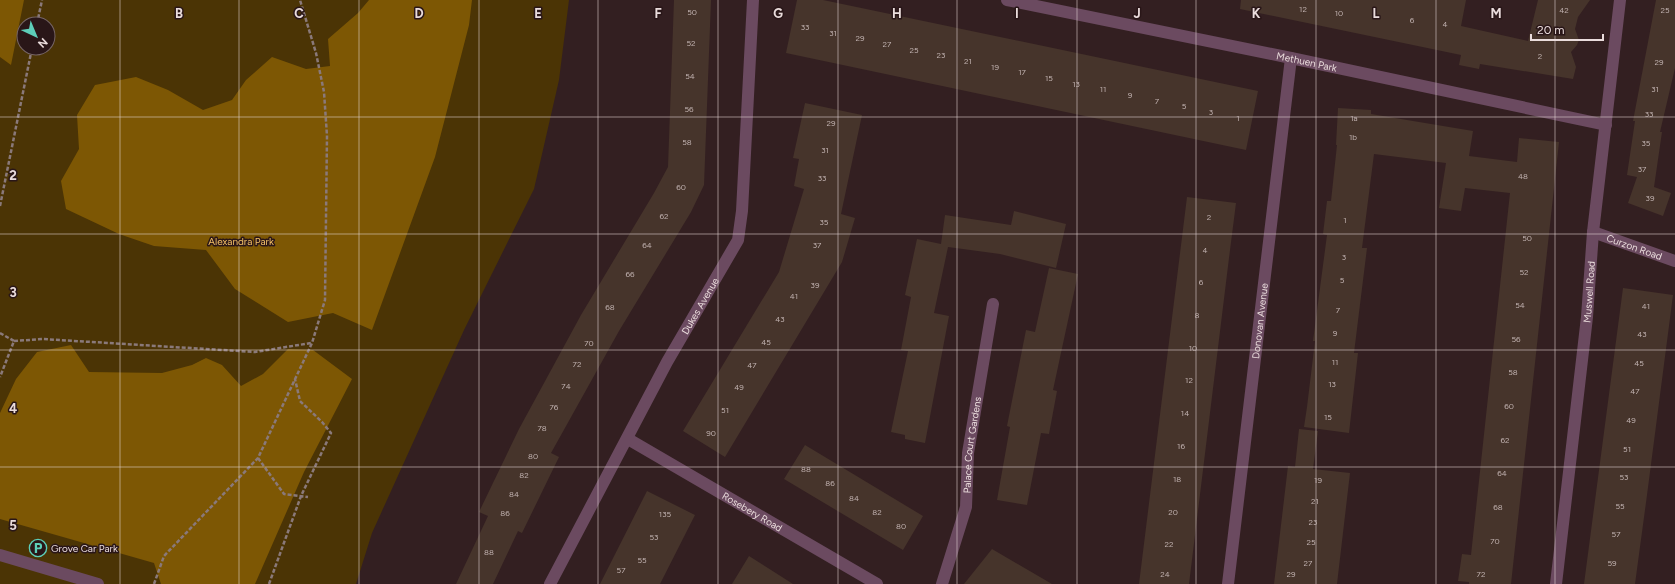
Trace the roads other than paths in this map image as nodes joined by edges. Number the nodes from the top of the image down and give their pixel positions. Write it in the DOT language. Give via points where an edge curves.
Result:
graph roads {
  1 [pos="753,0"];
  2 [pos="1007,0"];
  3 [pos="1620,0"];
  4 [pos="1291,58"];
  5 [pos="1606,125"];
  6 [pos="1593,232"];
  7 [pos="1675,261"];
  8 [pos="993,304"];
  9 [pos="628,439"];
  10 [pos="0,555"];
  11 [pos="98,584"];
  12 [pos="550,584"];
  13 [pos="877,584"];
  14 [pos="942,584"];
  15 [pos="1228,584"];
  16 [pos="1556,584"];
  1 -- 9 [label="street, Dukes Avenue" via="742,211 738,240 667,362"];
  2 -- 4 [label="street, Methuen Park"];
  3 -- 5 [label="street, Muswell Road"];
  4 -- 5 [label="street, Methuen Park"];
  4 -- 15 [label="street, Donovan Avenue"];
  5 -- 6 [label="street, Muswell Road"];
  6 -- 7 [label="street, Curzon Road"];
  6 -- 16 [label="street, Muswell Road" via="1587,317"];
  8 -- 14 [label="street, Palace Court Gardens" via="968,453 966,507"];
  9 -- 12 [label="street, Dukes Avenue"];
  9 -- 13 [label="street, Rosebery Road"];
  10 -- 11 [label="street"];
}
